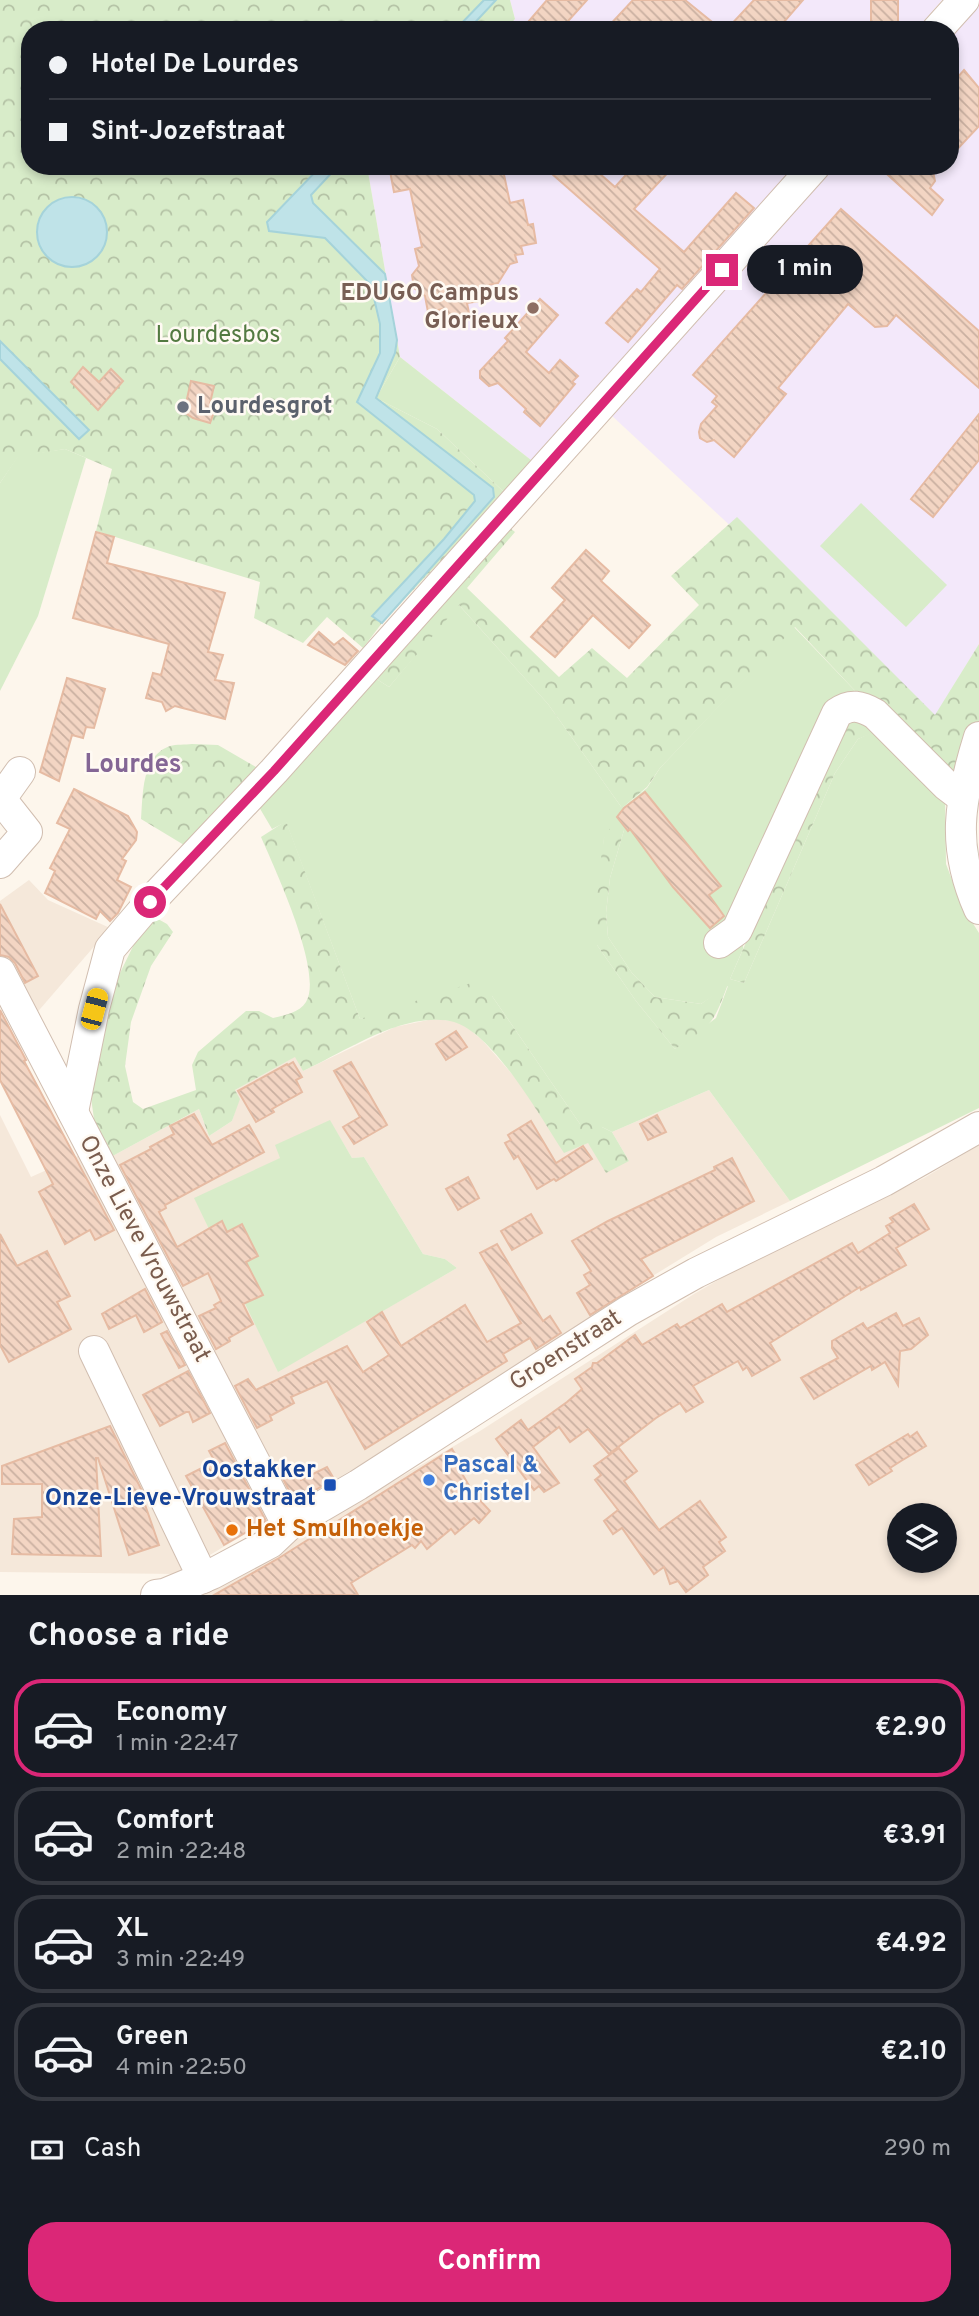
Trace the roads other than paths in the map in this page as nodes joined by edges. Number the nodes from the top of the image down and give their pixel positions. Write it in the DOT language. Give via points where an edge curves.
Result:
graph roads {
  1 [pos="964,0"];
  2 [pos="945,21"];
  3 [pos="807,175"];
  4 [pos="979,737"];
  5 [pos="20,772"];
  6 [pos="963,798"];
  7 [pos="0,799"];
  8 [pos="0,863"];
  9 [pos="979,909"];
  10 [pos="719,943"];
  11 [pos="0,972"];
  12 [pos="73,1112"];
  13 [pos="979,1126"];
  14 [pos="94,1351"];
  15 [pos="288,1527"];
  16 [pos="203,1578"];
  17 [pos="156,1595"];
  18 [pos="164,1595"];
  1 -- 2 [label="street"];
  3 -- 12 [label="street" via="110,949"];
  4 -- 6 [label="street"];
  5 -- 7 [label="street"];
  6 -- 9 [label="street" via="962,854 967,883"];
  6 -- 10 [label="street" via="875,715 864,708 845,707 837,713 737,930"];
  7 -- 8 [label="street" via="27,832"];
  11 -- 12 [label="street, Onze Lieve Vrouwstraat"];
  12 -- 15 [label="street, Onze Lieve Vrouwstraat"];
  13 -- 15 [label="street, Groenstraat" via="884,1181 628,1311"];
  14 -- 16 [label="street"];
  15 -- 16 [label="street, Groenstraat" via="270,1543"];
  16 -- 18 [label="street, Groenstraat"];
  17 -- 18 [label="street, Groenstraat"];
}
